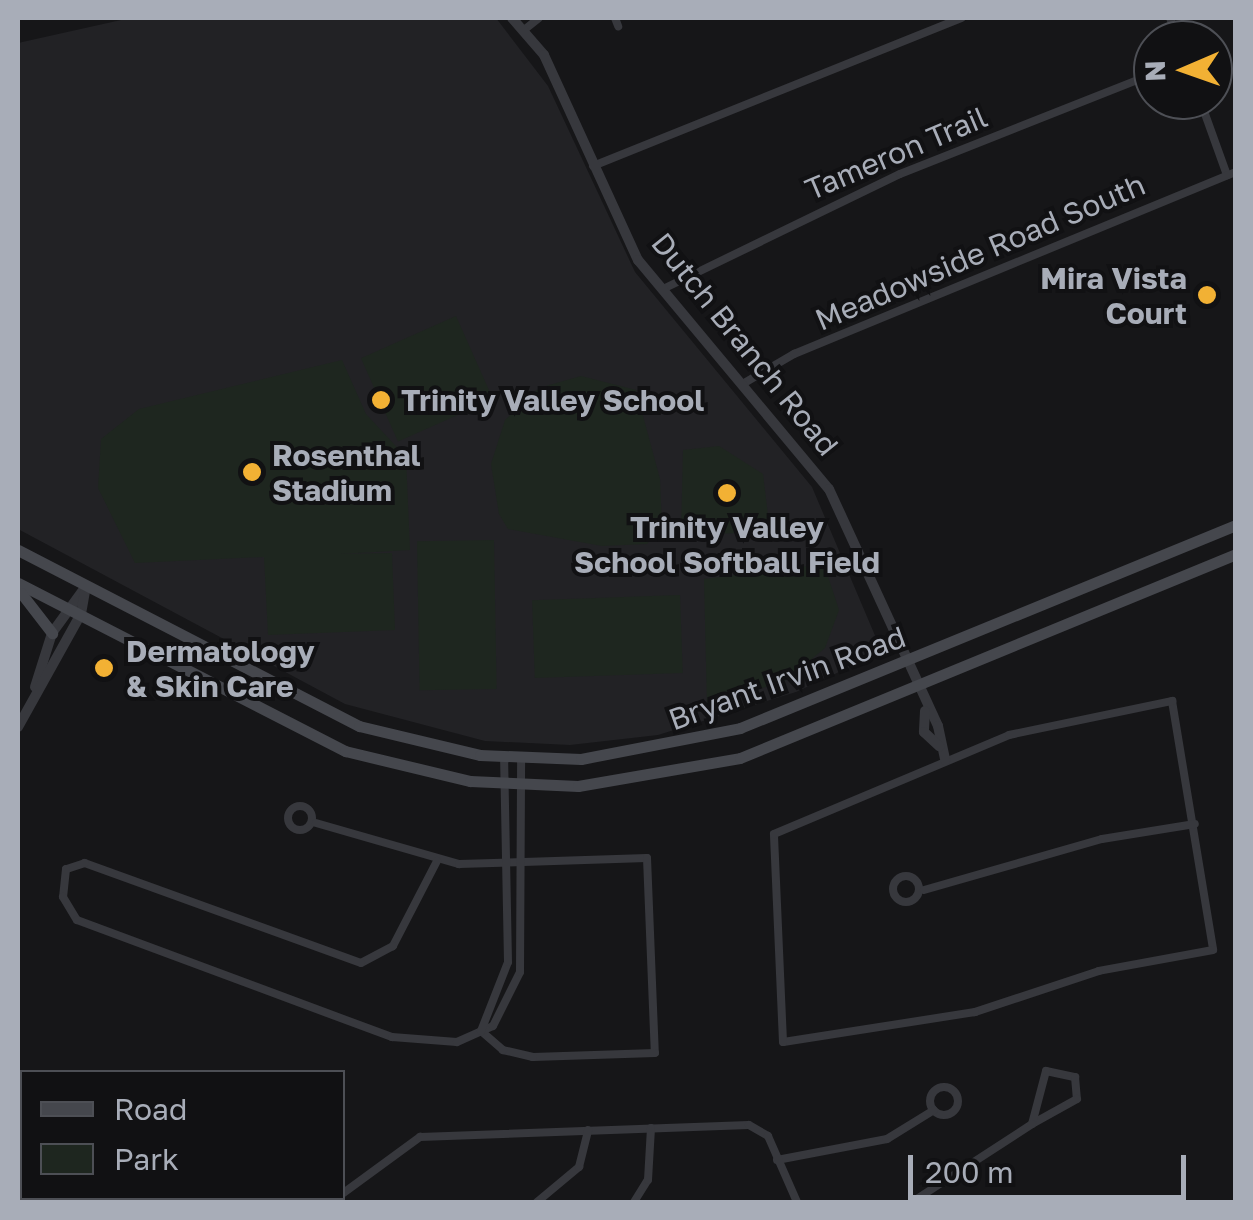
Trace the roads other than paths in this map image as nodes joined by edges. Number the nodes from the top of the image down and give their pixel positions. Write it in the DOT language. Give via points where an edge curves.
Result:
graph roads {
  1 [pos="512,18"];
  2 [pos="539,18"];
  3 [pos="962,18"];
  4 [pos="524,30"];
  5 [pos="1133,82"];
  6 [pos="1208,120"];
  7 [pos="593,166"];
  8 [pos="1231,173"];
  9 [pos="664,290"];
  10 [pos="746,382"];
  11 [pos="1236,525"];
  12 [pos="18,550"];
  13 [pos="1236,554"];
  14 [pos="18,583"];
  15 [pos="86,587"];
  16 [pos="18,592"];
  17 [pos="67,608"];
  18 [pos="80,614"];
  19 [pos="52,633"];
  20 [pos="904,663"];
  21 [pos="35,687"];
  22 [pos="916,689"];
  23 [pos="18,726"];
  24 [pos="504,757"];
  25 [pos="521,758"];
  26 [pos="944,760"];
  27 [pos="501,786"];
  28 [pos="518,786"];
  29 [pos="316,824"];
  30 [pos="1195,824"];
  31 [pos="437,861"];
  32 [pos="517,864"];
  33 [pos="504,865"];
  34 [pos="924,890"];
  35 [pos="481,1030"];
  36 [pos="934,1110"];
  37 [pos="1032,1124"];
  38 [pos="652,1128"];
  39 [pos="588,1130"];
  40 [pos="777,1160"];
  41 [pos="345,1192"];
  42 [pos="233,1200"];
  43 [pos="245,1202"];
  44 [pos="536,1202"];
  45 [pos="634,1202"];
  46 [pos="797,1202"];
  47 [pos="912,1202"];
  1 -- 4 [label="street, Dutch Branch Road"];
  2 -- 4 [label="street"];
  3 -- 7 [label="street"];
  4 -- 7 [label="street, Dutch Branch Road" via="564,93"];
  5 -- 9 [label="street, Tameron Trail" via="900,174"];
  6 -- 8 [label="street"];
  7 -- 9 [label="street, Dutch Branch Road"];
  8 -- 10 [label="street, Meadowside Road South" via="794,354"];
  9 -- 10 [label="street, Dutch Branch Road"];
  10 -- 20 [label="street, Dutch Branch Road" via="829,488"];
  11 -- 20 [label="main road, Bryant Irvin Road"];
  12 -- 15 [label="main road, Bryant Irvin Road"];
  13 -- 22 [label="main road, Bryant Irvin Road"];
  14 -- 17 [label="main road, Bryant Irvin Road"];
  15 -- 17 [label="street"];
  15 -- 18 [label="street"];
  15 -- 24 [label="main road, Bryant Irvin Road" via="328,713 438,748"];
  16 -- 19 [label="main road"];
  17 -- 18 [label="main road, Bryant Irvin Road"];
  17 -- 19 [label="street"];
  18 -- 21 [label="street"];
  18 -- 27 [label="main road, Bryant Irvin Road" via="345,751"];
  19 -- 21 [label="street"];
  20 -- 22 [label="street, Dutch Branch Road"];
  20 -- 25 [label="main road, Bryant Irvin Road" via="697,742 618,757"];
  21 -- 23 [label="street"];
  22 -- 26 [label="street, Dutch Branch Road"];
  22 -- 28 [label="main road, Bryant Irvin Road" via="706,769"];
  24 -- 25 [label="main road, Bryant Irvin Road"];
  24 -- 27 [label="street"];
  25 -- 28 [label="street"];
  26 -- 30 [label="street" via="1047,723 1175,702"];
  26 -- 30 [label="street" via="774,834 783,1042 940,1019 1098,971 1212,950"];
  27 -- 28 [label="main road, Bryant Irvin Road"];
  27 -- 33 [label="street"];
  28 -- 32 [label="street"];
  29 -- 31 [label="street"];
  30 -- 34 [label="street" via="1102,839"];
  31 -- 33 [label="street"];
  31 -- 35 [label="street" via="392,946 361,963 85,863 63,877 64,908 77,920 416,1045"];
  32 -- 33 [label="street"];
  32 -- 35 [label="street" via="520,972 503,1014"];
  32 -- 35 [label="street" via="647,858 654,1053 533,1057 502,1050"];
  33 -- 35 [label="street" via="506,975"];
  36 -- 40 [label="street" via="888,1139"];
  37 -- 37 [label="street" via="1038,1078 1058,1069 1075,1077 1070,1109"];
  37 -- 47 [label="street"];
  38 -- 39 [label="street"];
  38 -- 40 [label="street" via="749,1125 768,1136"];
  38 -- 45 [label="street" via="648,1180"];
  39 -- 41 [label="street" via="420,1138"];
  39 -- 44 [label="street" via="579,1167"];
  40 -- 46 [label="street"];
  42 -- 43 [label="street"];
}
